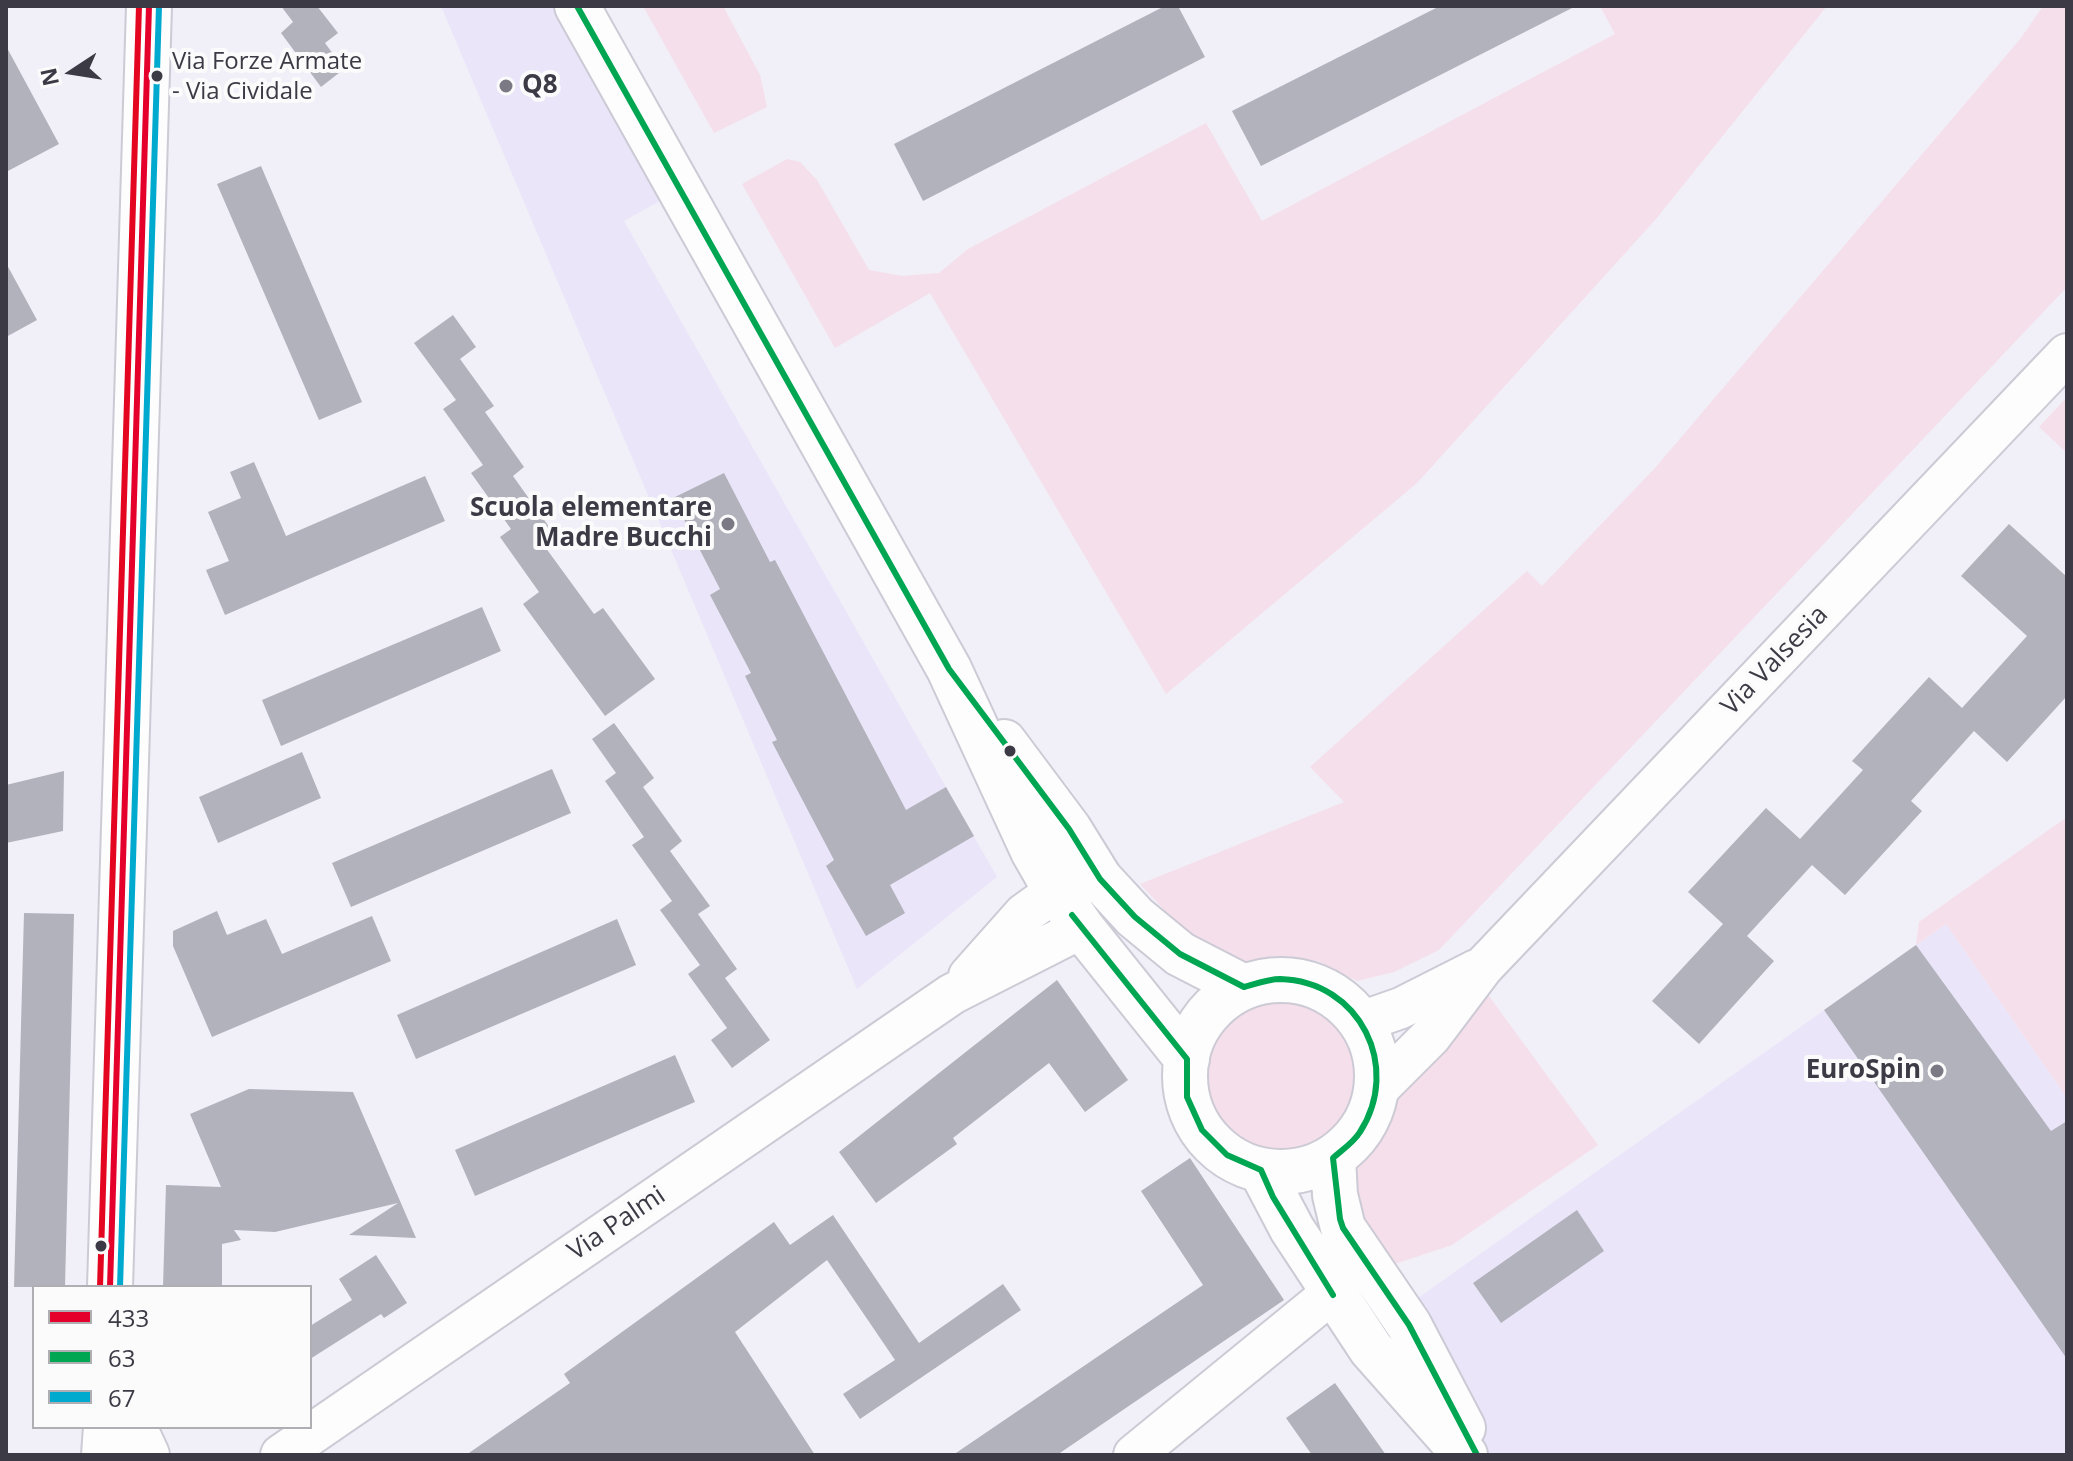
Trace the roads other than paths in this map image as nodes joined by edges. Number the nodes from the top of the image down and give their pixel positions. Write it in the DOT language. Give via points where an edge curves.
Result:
graph roads {
  1 [pos="149,6"];
  2 [pos="577,6"];
  3 [pos="2067,354"];
  4 [pos="949,669"];
  5 [pos="1100,879"];
  6 [pos="1056,891"];
  7 [pos="1082,928"];
  8 [pos="1483,967"];
  9 [pos="1244,987"];
  10 [pos="952,994"];
  11 [pos="1361,1022"];
  12 [pos="1187,1059"];
  13 [pos="1377,1090"];
  14 [pos="1333,1158"];
  15 [pos="1261,1170"];
  16 [pos="110,1285"];
  17 [pos="1332,1293"];
  18 [pos="106,1429"];
  19 [pos="135,1429"];
  20 [pos="1147,1451"];
  21 [pos="104,1455"];
  22 [pos="147,1455"];
  23 [pos="281,1455"];
  24 [pos="1465,1455"];
  25 [pos="1477,1455"];
  1 -- 16 [label="street"];
  2 -- 4 [label="street"];
  3 -- 8 [label="street, Via Valsesia"];
  4 -- 5 [label="street" via="1069,829"];
  4 -- 6 [label="street"];
  5 -- 6 [label="street, Via Palmi"];
  5 -- 9 [label="street" via="1180,954"];
  6 -- 7 [label="street"];
  6 -- 10 [label="street, Via Palmi" via="1024,914"];
  7 -- 10 [label="street, Via Palmi"];
  7 -- 12 [label="street"];
  8 -- 11 [label="street, Via Valsesia"];
  8 -- 13 [label="street, Via Valsesia" via="1431,1036"];
  9 -- 11 [label="street" via="1279,979 1314,985 1336,996"];
  9 -- 12 [label="street" via="1210,1011 1196,1030"];
  10 -- 23 [label="street, Via Palmi"];
  11 -- 13 [label="street" via="1375,1055"];
  12 -- 15 [label="street" via="1188,1101 1203,1133 1230,1158"];
  13 -- 14 [label="street" via="1365,1125"];
  14 -- 15 [label="street" via="1299,1171"];
  14 -- 25 [label="street" via="1343,1228 1409,1325"];
  15 -- 17 [label="street"];
  17 -- 20 [label="street"];
  17 -- 24 [label="street" via="1371,1349"];
  18 -- 21 [label="street"];
  19 -- 22 [label="street"];
}
